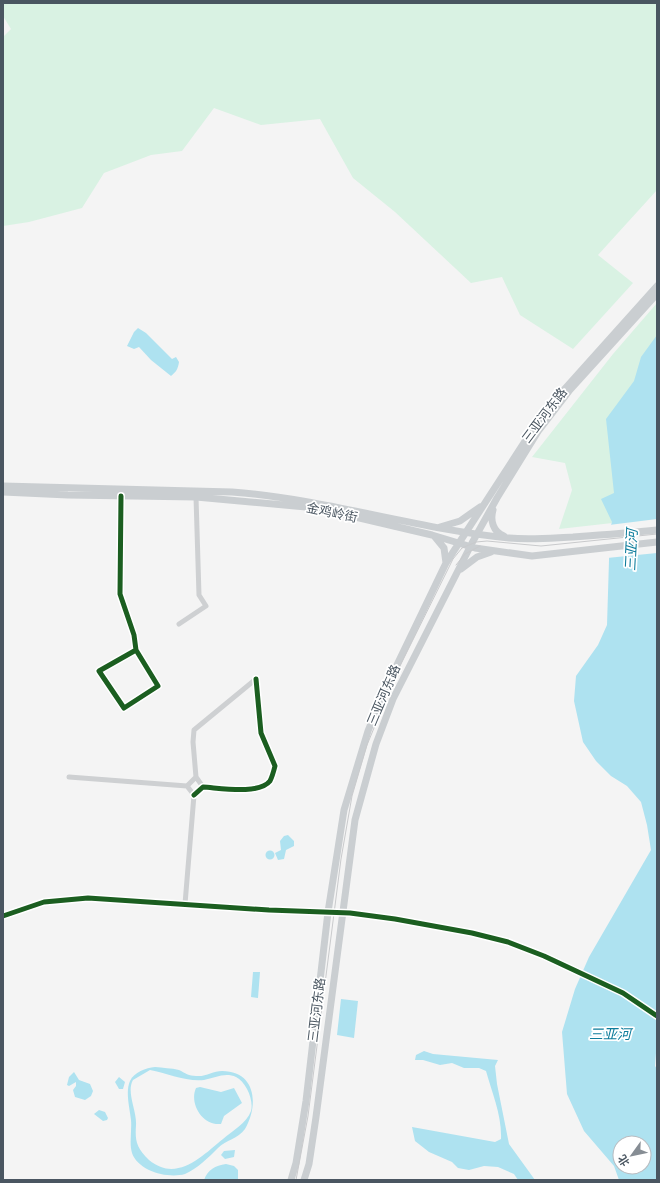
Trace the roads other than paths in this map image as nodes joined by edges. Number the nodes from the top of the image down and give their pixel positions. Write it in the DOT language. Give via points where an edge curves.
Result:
graph roads {
  1 [pos="657,286"];
  2 [pos="657,294"];
  3 [pos="3,486"];
  4 [pos="3,492"];
  5 [pos="121,496"];
  6 [pos="196,496"];
  7 [pos="489,498"];
  8 [pos="497,498"];
  9 [pos="435,528"];
  10 [pos="657,530"];
  11 [pos="465,533"];
  12 [pos="477,534"];
  13 [pos="432,535"];
  14 [pos="509,538"];
  15 [pos="657,542"];
  16 [pos="458,543"];
  17 [pos="470,547"];
  18 [pos="493,552"];
  19 [pos="446,563"];
  20 [pos="459,570"];
  21 [pos="179,624"];
  22 [pos="136,650"];
  23 [pos="196,777"];
  24 [pos="69,778"];
  25 [pos="187,786"];
  26 [pos="203,787"];
  27 [pos="194,796"];
  28 [pos="185,904"];
  29 [pos="328,912"];
  30 [pos="342,913"];
  31 [pos="3,916"];
  32 [pos="657,1016"];
  33 [pos="291,1180"];
  34 [pos="304,1180"];
  1 -- 7 [label="main road, 三亚河东路" via="544,412"];
  2 -- 8 [label="main road, 三亚河东路" via="569,391 538,430"];
  3 -- 9 [label="main road, 金鸡岭街" via="269,495 311,501"];
  4 -- 5 [label="main road, 金鸡岭街"];
  5 -- 6 [label="main road, 金鸡岭街"];
  5 -- 22 [label="street" via="120,594 134,634"];
  6 -- 13 [label="main road, 金鸡岭街" via="317,508"];
  6 -- 21 [label="street" via="199,595 206,606"];
  7 -- 9 [label="main road" via="460,521"];
  7 -- 11 [label="main road, 三亚河东路"];
  8 -- 12 [label="main road, 三亚河东路"];
  8 -- 14 [label="main road" via="491,515 492,521 500,535"];
  9 -- 11 [label="main road, 金鸡岭街"];
  10 -- 14 [label="main road, 金鸡岭街" via="596,536"];
  11 -- 12 [label="main road, 金鸡岭街"];
  11 -- 16 [label="main road, 三亚河东路"];
  12 -- 14 [label="main road, 金鸡岭街"];
  12 -- 17 [label="main road, 三亚河东路"];
  13 -- 16 [label="main road, 金鸡岭街"];
  13 -- 19 [label="main road" via="444,548"];
  15 -- 18 [label="main road, 金鸡岭街" via="532,556"];
  16 -- 17 [label="main road, 金鸡岭街"];
  16 -- 19 [label="main road, 三亚河东路"];
  17 -- 18 [label="main road, 金鸡岭街"];
  17 -- 20 [label="main road, 三亚河东路"];
  18 -- 20 [label="main road" via="477,557"];
  19 -- 29 [label="main road, 三亚河东路" via="392,671 368,731 344,810"];
  20 -- 30 [label="main road, 三亚河东路" via="404,676 376,744 357,810"];
  22 -- 22 [label="street" via="158,686 124,708 99,671"];
  23 -- 25 [label="street"];
  23 -- 26 [label="street"];
  23 -- 26 [label="street" via="194,730 256,679 261,733 275,766 270,780 260,788"];
  24 -- 25 [label="street"];
  25 -- 27 [label="street"];
  26 -- 27 [label="street"];
  27 -- 28 [label="street"];
  28 -- 29 [label="street"];
  28 -- 31 [label="street" via="66,898 44,902"];
  29 -- 30 [label="street"];
  29 -- 33 [label="main road, 三亚河东路" via="306,1101"];
  30 -- 32 [label="street" via="395,919 508,942 623,993"];
  30 -- 34 [label="main road, 三亚河东路" via="316,1117"];
}
